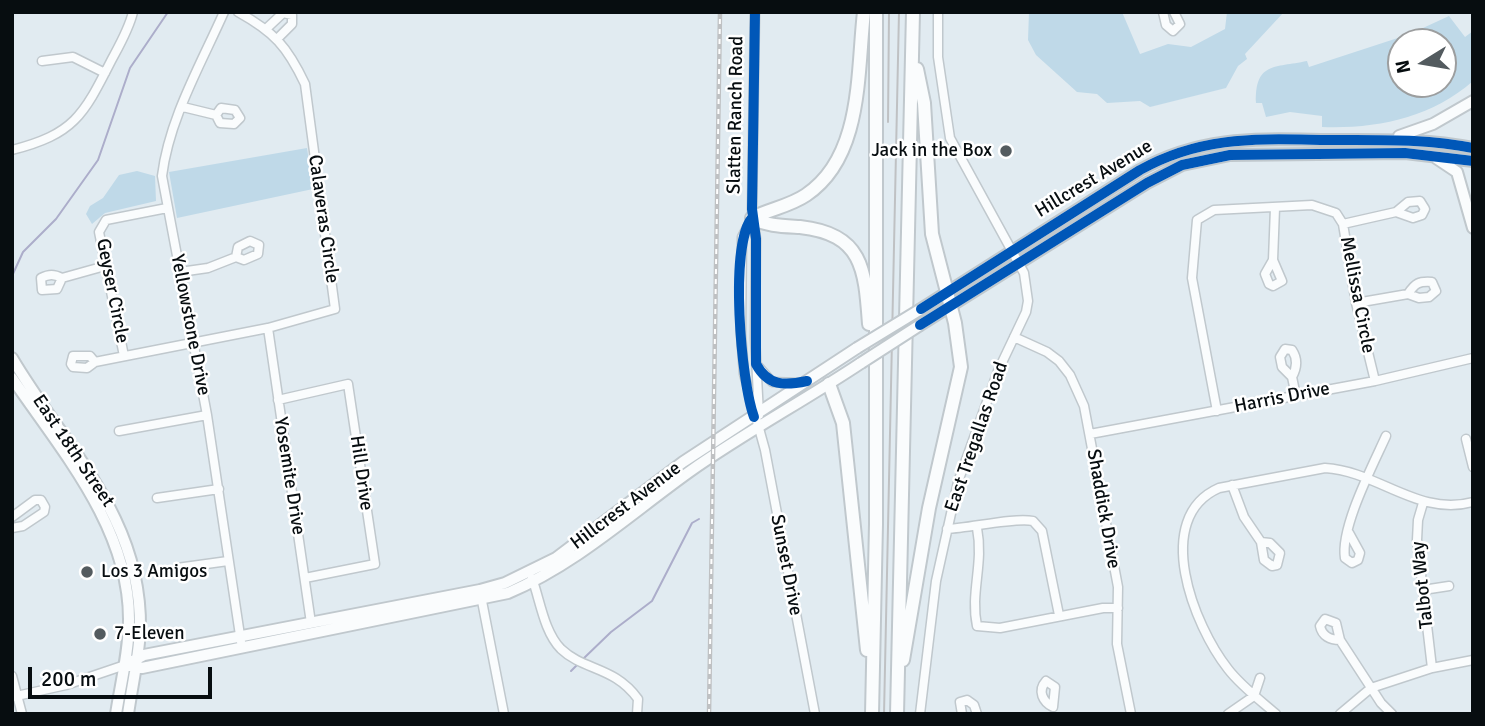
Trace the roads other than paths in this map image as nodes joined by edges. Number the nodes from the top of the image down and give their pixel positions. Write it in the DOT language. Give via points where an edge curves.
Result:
graph roads {
  1 [pos="133,12"];
  2 [pos="224,12"];
  3 [pos="238,12"];
  4 [pos="755,12"];
  5 [pos="864,12"];
  6 [pos="876,12"];
  7 [pos="913,12"];
  8 [pos="938,12"];
  9 [pos="1163,12"];
  10 [pos="1174,12"];
  11 [pos="267,28"];
  12 [pos="278,38"];
  13 [pos="912,49"];
  14 [pos="42,61"];
  15 [pos="105,73"];
  16 [pos="1473,101"];
  17 [pos="183,107"];
  18 [pos="216,115"];
  19 [pos="1392,138"];
  20 [pos="1473,148"];
  21 [pos="12,150"];
  22 [pos="1427,154"];
  23 [pos="1473,161"];
  24 [pos="1473,199"];
  25 [pos="167,208"];
  26 [pos="1275,208"];
  27 [pos="1396,212"];
  28 [pos="1473,213"];
  29 [pos="752,218"];
  30 [pos="1343,224"];
  31 [pos="1473,228"];
  32 [pos="1011,251"];
  33 [pos="236,257"];
  34 [pos="1273,260"];
  35 [pos="1018,265"];
  36 [pos="105,266"];
  37 [pos="180,272"];
  38 [pos="62,278"];
  39 [pos="948,290"];
  40 [pos="1408,294"];
  41 [pos="1356,303"];
  42 [pos="951,307"];
  43 [pos="268,328"];
  44 [pos="1014,337"];
  45 [pos="193,342"];
  46 [pos="124,356"];
  47 [pos="12,358"];
  48 [pos="1473,358"];
  49 [pos="95,362"];
  50 [pos="756,364"];
  51 [pos="1292,377"];
  52 [pos="12,378"];
  53 [pos="807,381"];
  54 [pos="1375,381"];
  55 [pos="829,384"];
  56 [pos="1296,396"];
  57 [pos="278,400"];
  58 [pos="1217,411"];
  59 [pos="207,415"];
  60 [pos="757,420"];
  61 [pos="876,424"];
  62 [pos="119,431"];
  63 [pos="1090,434"];
  64 [pos="1385,436"];
  65 [pos="1466,439"];
  66 [pos="1473,467"];
  67 [pos="1368,479"];
  68 [pos="1232,485"];
  69 [pos="219,489"];
  70 [pos="157,498"];
  71 [pos="1473,502"];
  72 [pos="1423,503"];
  73 [pos="12,517"];
  74 [pos="12,528"];
  75 [pos="977,528"];
  76 [pos="947,529"];
  77 [pos="1349,533"];
  78 [pos="1261,542"];
  79 [pos="228,561"];
  80 [pos="177,568"];
  81 [pos="531,577"];
  82 [pos="305,578"];
  83 [pos="1449,586"];
  84 [pos="1423,590"];
  85 [pos="481,595"];
  86 [pos="1118,608"];
  87 [pos="1059,615"];
  88 [pos="311,623"];
  89 [pos="240,636"];
  90 [pos="1340,640"];
  91 [pos="242,648"];
  92 [pos="1473,660"];
  93 [pos="132,663"];
  94 [pos="1432,668"];
  95 [pos="12,676"];
  96 [pos="1260,678"];
  97 [pos="898,680"];
  98 [pos="1371,688"];
  99 [pos="15,696"];
  100 [pos="1254,696"];
  101 [pos="22,714"];
  102 [pos="116,714"];
  103 [pos="128,714"];
  104 [pos="504,714"];
  105 [pos="637,714"];
  106 [pos="814,714"];
  107 [pos="872,714"];
  108 [pos="897,714"];
  109 [pos="920,714"];
  110 [pos="962,714"];
  111 [pos="977,714"];
  112 [pos="1131,714"];
  113 [pos="1228,714"];
  114 [pos="1276,714"];
  115 [pos="1340,714"];
  116 [pos="1392,714"];
  1 -- 15 [label="street"];
  2 -- 17 [label="street, Yellowstone Drive"];
  3 -- 11 [label="street, Calaveras Circle"];
  4 -- 29 [label="street, Slatten Ranch Road"];
  5 -- 29 [label="highway" via="848,139 839,159 810,192"];
  6 -- 61 [label="highway"];
  7 -- 13 [label="highway"];
  8 -- 32 [label="street, East Tregallas Road" via="938,57 950,138"];
  9 -- 10 [label="street" via="1166,25 1174,31 1180,24"];
  11 -- 12 [label="street, Calaveras Circle"];
  11 -- 12 [label="street" via="283,13 292,15 292,24"];
  12 -- 43 [label="street, Calaveras Circle" via="304,83 335,309"];
  13 -- 39 [label="highway" via="924,103 932,234"];
  13 -- 97 [label="highway"];
  14 -- 15 [label="street" via="73,57"];
  15 -- 21 [label="street" via="83,113 66,129"];
  16 -- 19 [label="main road" via="1433,124"];
  17 -- 18 [label="street"];
  17 -- 25 [label="street, Yellowstone Drive" via="165,154 162,176"];
  19 -- 20 [label="main road, Hillcrest Avenue"];
  19 -- 32 [label="main road, Hillcrest Avenue" via="1240,139 1177,152"];
  22 -- 23 [label="main road, Hillcrest Avenue"];
  22 -- 31 [label="main road" via="1457,172"];
  22 -- 35 [label="main road, Hillcrest Avenue" via="1245,154 1182,165"];
  24 -- 28 [label="main road"];
  25 -- 36 [label="street, Geyser Circle" via="106,220 99,232"];
  25 -- 37 [label="street, Yellowstone Drive"];
  26 -- 30 [label="street, Mellissa Circle" via="1324,207 1336,213"];
  26 -- 34 [label="street"];
  26 -- 58 [label="street, Mellissa Circle" via="1214,209 1197,220 1192,278"];
  27 -- 30 [label="street"];
  29 -- 50 [label="street, Slatten Ranch Road" via="757,239"];
  29 -- 60 [label="street, Slatten Ranch Road" via="742,237 741,334 747,391"];
  29 -- 61 [label="highway" via="830,233 855,254 866,289"];
  30 -- 41 [label="street, Mellissa Circle"];
  32 -- 35 [label="street, East Tregallas Road"];
  32 -- 39 [label="main road, Hillcrest Avenue"];
  33 -- 37 [label="street"];
  35 -- 42 [label="main road, Hillcrest Avenue"];
  35 -- 44 [label="street, East Tregallas Road" via="1024,273 1028,301"];
  36 -- 38 [label="street"];
  36 -- 46 [label="street, Geyser Circle"];
  37 -- 45 [label="street, Yellowstone Drive"];
  39 -- 42 [label="highway"];
  39 -- 53 [label="main road, Hillcrest Avenue, bridge"];
  40 -- 41 [label="street"];
  41 -- 54 [label="street, Mellissa Circle"];
  42 -- 55 [label="main road, Hillcrest Avenue, bridge"];
  42 -- 97 [label="highway" via="961,367 929,508"];
  43 -- 45 [label="street, Calaveras Circle"];
  43 -- 57 [label="street, Yosemite Drive"];
  44 -- 63 [label="street, Shaddick Drive" via="1047,352 1070,375"];
  44 -- 76 [label="street, East Tregallas Road" via="974,437"];
  45 -- 46 [label="street, Geyser Circle"];
  45 -- 59 [label="street, Yellowstone Drive"];
  46 -- 49 [label="street"];
  47 -- 93 [label="main road, East 18th Street" via="103,492 126,541 138,591"];
  48 -- 54 [label="street, Harris Drive"];
  50 -- 53 [label="street" via="772,383"];
  50 -- 60 [label="street, Slatten Ranch Road"];
  51 -- 56 [label="street"];
  52 -- 93 [label="main road, East 18th Street" via="86,488 113,542 129,608"];
  53 -- 60 [label="main road, Hillcrest Avenue"];
  54 -- 56 [label="street, Harris Drive"];
  55 -- 60 [label="main road, Hillcrest Avenue"];
  55 -- 107 [label="highway" via="843,422"];
  56 -- 58 [label="street, Harris Drive"];
  57 -- 82 [label="street, Yosemite Drive"];
  57 -- 82 [label="street, Hill Drive" via="348,384 375,564"];
  58 -- 63 [label="street, Harris Drive"];
  59 -- 62 [label="street"];
  59 -- 69 [label="street, Yellowstone Drive"];
  60 -- 81 [label="main road, Hillcrest Avenue" via="683,462"];
  60 -- 106 [label="street, Sunset Drive"];
  61 -- 107 [label="highway"];
  63 -- 86 [label="street, Shaddick Drive"];
  64 -- 67 [label="street"];
  65 -- 66 [label="street"];
  67 -- 68 [label="street" via="1325,468"];
  67 -- 72 [label="street"];
  67 -- 77 [label="street"];
  68 -- 78 [label="street" via="1244,517"];
  68 -- 100 [label="street" via="1206,494 1190,510 1183,531 1184,559 1198,617 1211,643"];
  69 -- 70 [label="street"];
  69 -- 79 [label="street, Yellowstone Drive"];
  71 -- 72 [label="street" via="1457,506"];
  72 -- 84 [label="street, Talbot Way" via="1417,540"];
  73 -- 74 [label="street" via="35,500 45,507 23,526"];
  75 -- 76 [label="street"];
  75 -- 87 [label="street" via="1027,520 1038,526"];
  75 -- 87 [label="street" via="982,550 974,606 977,626 1000,628"];
  76 -- 109 [label="street, East Tregallas Road"];
  79 -- 80 [label="street"];
  79 -- 89 [label="street, Yellowstone Drive"];
  81 -- 85 [label="main road, Hillcrest Avenue"];
  81 -- 105 [label="street" via="551,635 562,650 626,682 638,699"];
  82 -- 88 [label="street, Yosemite Drive"];
  83 -- 84 [label="street"];
  84 -- 94 [label="street, Talbot Way"];
  85 -- 88 [label="main road, Hillcrest Avenue"];
  85 -- 91 [label="main road, Hillcrest Avenue"];
  85 -- 104 [label="street"];
  86 -- 87 [label="street"];
  86 -- 112 [label="street, Shaddick Drive" via="1117,644"];
  88 -- 89 [label="main road, Hillcrest Avenue"];
  89 -- 91 [label="street, Yellowstone Drive"];
  89 -- 93 [label="main road, Hillcrest Avenue"];
  90 -- 98 [label="street"];
  91 -- 93 [label="main road, Hillcrest Avenue"];
  92 -- 94 [label="street"];
  93 -- 99 [label="street, Hillcrest Avenue"];
  93 -- 102 [label="main road, East 18th Street"];
  93 -- 103 [label="main road, East 18th Street"];
  94 -- 98 [label="street"];
  95 -- 99 [label="street"];
  96 -- 100 [label="street"];
  97 -- 108 [label="highway"];
  98 -- 115 [label="street"];
  98 -- 116 [label="street"];
  99 -- 101 [label="street"];
  100 -- 113 [label="street"];
  100 -- 114 [label="street"];
  110 -- 111 [label="street" via="960,702 969,700"];
}
